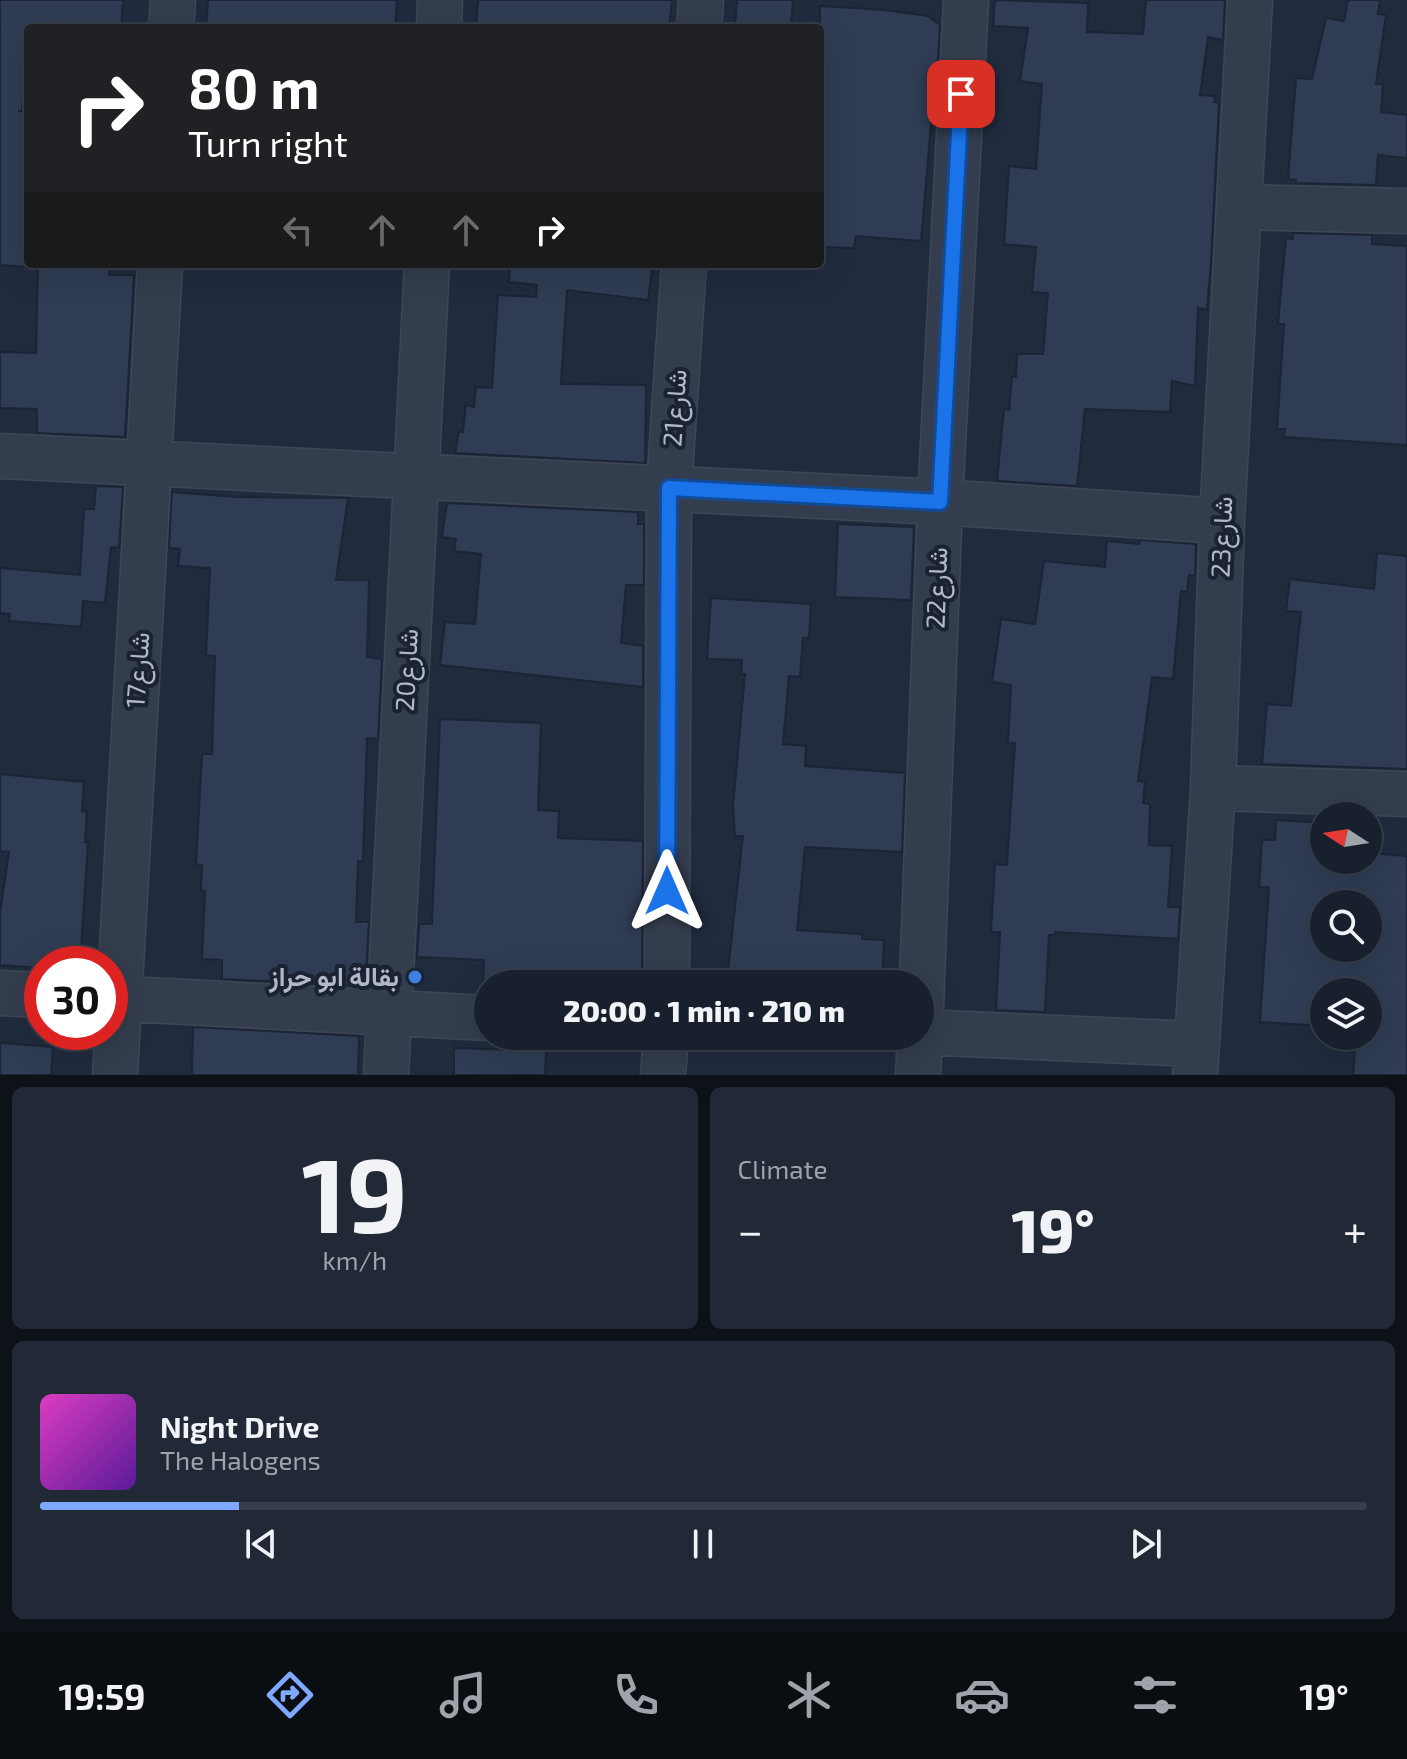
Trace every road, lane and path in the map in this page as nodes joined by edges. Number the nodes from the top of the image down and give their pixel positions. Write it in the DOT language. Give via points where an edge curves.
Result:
graph roads {
  1 [pos="173,0"];
  2 [pos="440,0"];
  3 [pos="701,0"];
  4 [pos="966,0"];
  5 [pos="1250,0"];
  6 [pos="171,24"];
  7 [pos="439,24"];
  8 [pos="699,24"];
  9 [pos="1239,207"];
  10 [pos="1407,211"];
  11 [pos="160,268"];
  12 [pos="427,268"];
  13 [pos="684,268"];
  14 [pos="0,456"];
  15 [pos="151,462"];
  16 [pos="417,477"];
  17 [pos="669,488"];
  18 [pos="940,502"];
  19 [pos="1222,521"];
  20 [pos="1213,788"];
  21 [pos="1407,794"];
  22 [pos="118,946"];
  23 [pos="667,970"];
  24 [pos="922,970"];
  25 [pos="0,993"];
  26 [pos="24,994"];
  27 [pos="128,999"];
  28 [pos="389,1014"];
  29 [pos="474,1017"];
  30 [pos="934,1035"];
  31 [pos="115,1050"];
  32 [pos="665,1050"];
  33 [pos="919,1050"];
  34 [pos="1196,1060"];
  35 [pos="115,1075"];
  36 [pos="386,1075"];
  37 [pos="663,1075"];
  38 [pos="918,1075"];
  1 -- 6 [label="street"];
  2 -- 7 [label="street"];
  3 -- 8 [label="street"];
  4 -- 18 [label="street, شارع22"];
  5 -- 9 [label="street, شارع23"];
  9 -- 10 [label="street"];
  9 -- 19 [label="street, شارع23"];
  11 -- 15 [label="street, شارع17"];
  12 -- 16 [label="street, شارع20"];
  13 -- 17 [label="street, شارع21"];
  14 -- 15 [label="street"];
  15 -- 16 [label="street"];
  15 -- 22 [label="street, شارع17"];
  16 -- 17 [label="street"];
  16 -- 28 [label="street, شارع20"];
  17 -- 18 [label="street"];
  17 -- 23 [label="street, شارع21"];
  18 -- 19 [label="street"];
  18 -- 24 [label="street, شارع22"];
  19 -- 20 [label="street, شارع23"];
  20 -- 21 [label="street"];
  20 -- 34 [label="street, شارع23"];
  25 -- 26 [label="street"];
  27 -- 28 [label="street"];
  28 -- 29 [label="street"];
  28 -- 36 [label="street, شارع20"];
  30 -- 34 [label="street"];
  31 -- 35 [label="street, شارع17"];
  32 -- 37 [label="street"];
  33 -- 38 [label="street, شارع22"];
}
